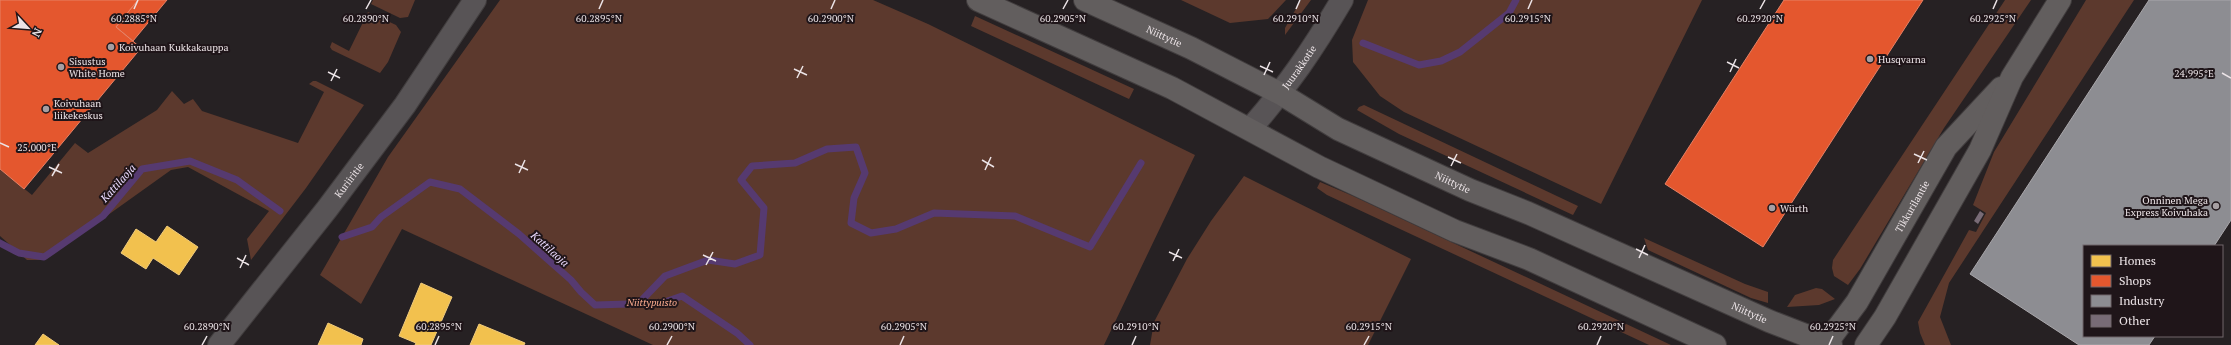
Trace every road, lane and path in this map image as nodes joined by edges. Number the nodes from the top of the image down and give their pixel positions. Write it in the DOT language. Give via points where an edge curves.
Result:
graph roads {
  1 [pos="978,0"];
  2 [pos="1085,0"];
  3 [pos="1342,0"];
  4 [pos="2060,0"];
  5 [pos="472,3"];
  6 [pos="2012,77"];
  7 [pos="1281,94"];
  8 [pos="1250,129"];
  9 [pos="1828,344"];
  10 [pos="219,345"];
  11 [pos="1715,345"];
  12 [pos="1866,345"];
  1 -- 8 [label="main road" via="1172,88"];
  2 -- 7 [label="main road, Niittytie" via="1191,48"];
  3 -- 7 [label="street, Juurakkotie" via="1309,55"];
  4 -- 6 [label="main road, Tikkurilantie"];
  5 -- 10 [label="street, Kuriiritie" via="400,112"];
  6 -- 9 [label="main road, Tikkurilantie" via="1946,147 1857,302"];
  6 -- 12 [label="main road, Tikkurilantie" via="1980,150 1885,317"];
  7 -- 8 [label="street, Juurakkotie"];
  7 -- 9 [label="main road, Niittytie" via="1338,129 1435,174 1769,321"];
  8 -- 11 [label="main road" via="1320,167 1455,231 1529,259"];
}
